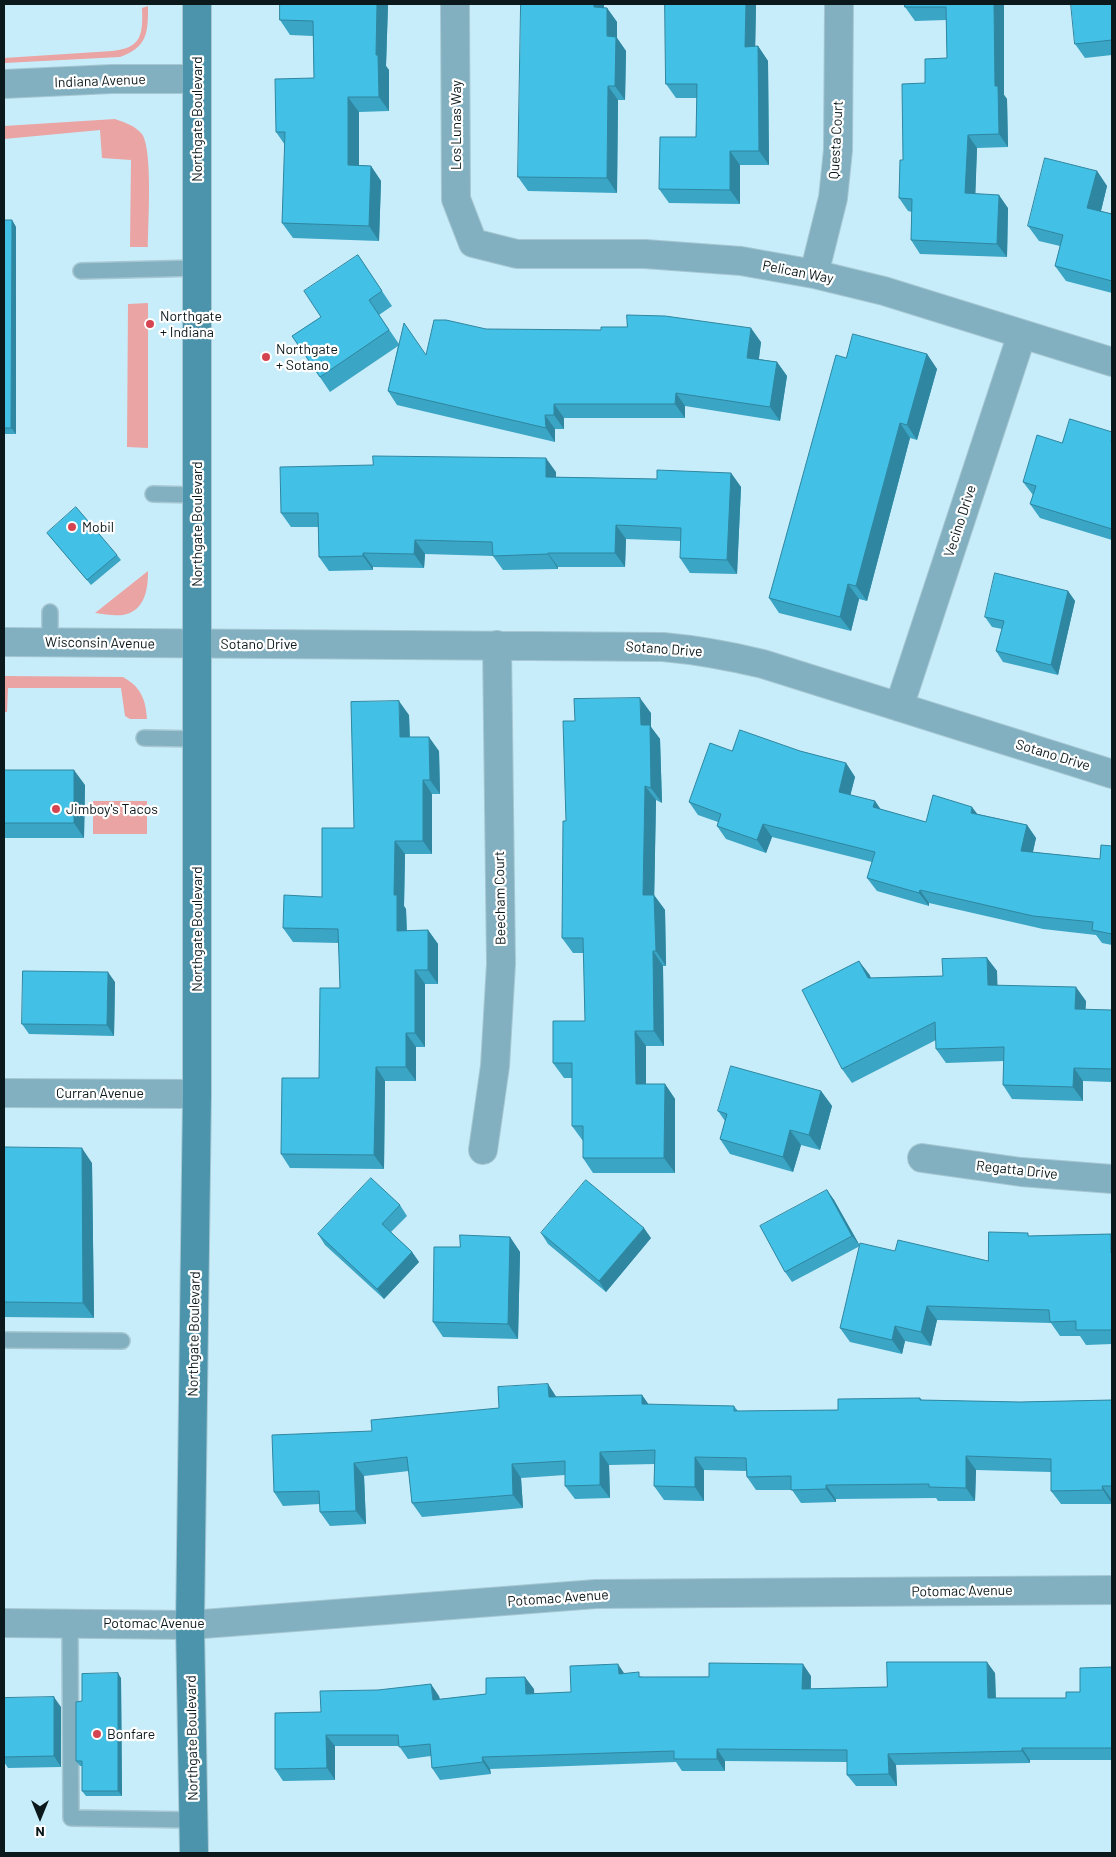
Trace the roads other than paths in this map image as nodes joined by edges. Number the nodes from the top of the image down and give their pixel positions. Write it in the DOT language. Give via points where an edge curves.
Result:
graph roads {
  1 [pos="197,4"];
  2 [pos="455,4"];
  3 [pos="839,4"];
  4 [pos="197,80"];
  5 [pos="4,84"];
  6 [pos="473,243"];
  7 [pos="197,268"];
  8 [pos="81,272"];
  9 [pos="814,274"];
  10 [pos="1022,334"];
  11 [pos="1112,362"];
  12 [pos="154,494"];
  13 [pos="197,496"];
  14 [pos="50,612"];
  15 [pos="4,642"];
  16 [pos="50,642"];
  17 [pos="197,644"];
  18 [pos="497,645"];
  19 [pos="899,707"];
  20 [pos="144,738"];
  21 [pos="197,739"];
  22 [pos="1112,774"];
  23 [pos="4,1093"];
  24 [pos="197,1094"];
  25 [pos="483,1150"];
  26 [pos="922,1158"];
  27 [pos="1112,1179"];
  28 [pos="4,1340"];
  29 [pos="122,1341"];
  30 [pos="1112,1590"];
  31 [pos="4,1623"];
  32 [pos="70,1624"];
  33 [pos="190,1625"];
  34 [pos="193,1820"];
  35 [pos="194,1853"];
  1 -- 4 [label="main road, Northgate Boulevard"];
  2 -- 6 [label="street, Los Lunas Way" via="456,200"];
  3 -- 9 [label="street, Questa Court" via="838,150 833,198"];
  4 -- 5 [label="street, Indiana Avenue"];
  4 -- 7 [label="main road, Northgate Boulevard"];
  6 -- 9 [label="street, Pelican Way" via="517,254 645,254 741,261"];
  7 -- 8 [label="lane"];
  7 -- 13 [label="main road, Northgate Boulevard"];
  9 -- 10 [label="street, Pelican Way"];
  10 -- 11 [label="street, Pelican Way"];
  10 -- 19 [label="street, Vecino Drive"];
  12 -- 13 [label="lane"];
  13 -- 17 [label="main road, Northgate Boulevard"];
  14 -- 16 [label="lane"];
  15 -- 16 [label="street, Wisconsin Avenue"];
  16 -- 17 [label="street, Wisconsin Avenue"];
  17 -- 18 [label="street, Sotano Drive"];
  17 -- 21 [label="main road, Northgate Boulevard"];
  18 -- 19 [label="street, Sotano Drive" via="663,647 713,653 763,664"];
  18 -- 25 [label="street, Beecham Court" via="501,964 495,1066"];
  19 -- 22 [label="street, Sotano Drive"];
  20 -- 21 [label="lane"];
  21 -- 24 [label="main road, Northgate Boulevard"];
  23 -- 24 [label="street, Curran Avenue"];
  24 -- 33 [label="main road, Northgate Boulevard"];
  26 -- 27 [label="street, Regatta Drive" via="1021,1172"];
  28 -- 29 [label="lane"];
  30 -- 33 [label="street, Potomac Avenue" via="596,1594"];
  31 -- 32 [label="street, Potomac Avenue"];
  32 -- 33 [label="street, Potomac Avenue"];
  32 -- 34 [label="lane" via="70,1818"];
  33 -- 34 [label="main road, Northgate Boulevard"];
  34 -- 35 [label="main road, Northgate Boulevard"];
}
